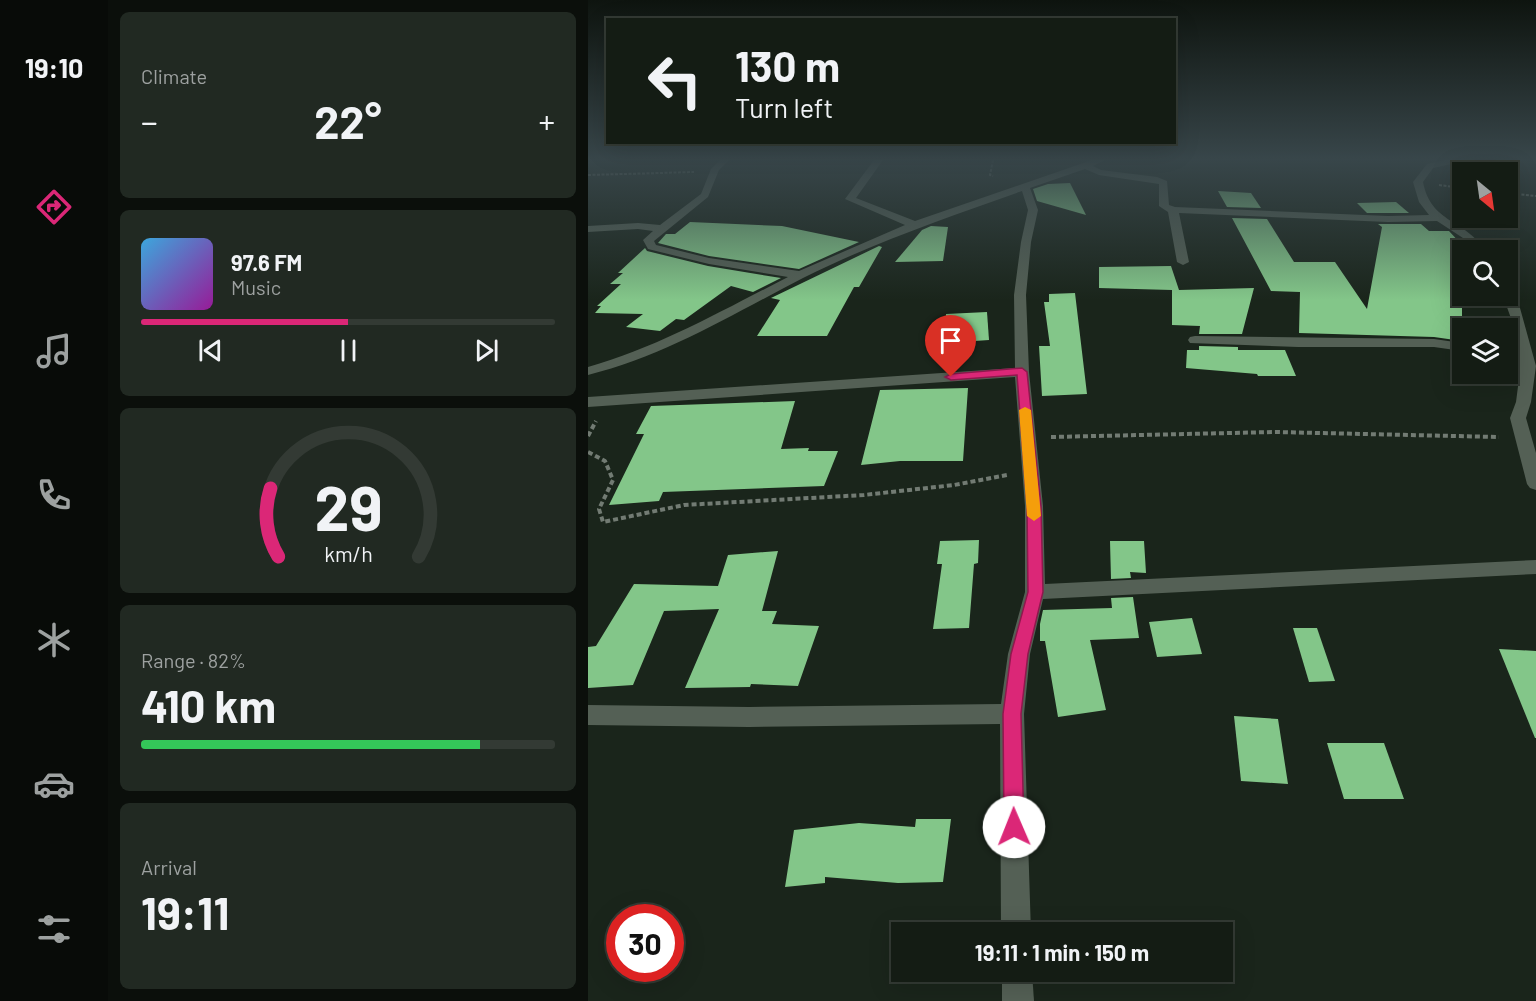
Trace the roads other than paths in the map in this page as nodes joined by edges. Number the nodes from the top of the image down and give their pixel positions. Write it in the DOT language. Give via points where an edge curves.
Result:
graph roads {
  1 [pos="691,207"];
  2 [pos="869,207"];
  3 [pos="967,207"];
  4 [pos="1032,207"];
  5 [pos="1166,207"];
  6 [pos="1427,207"];
  7 [pos="1173,210"];
  8 [pos="1436,218"];
  9 [pos="915,225"];
  10 [pos="588,229"];
  11 [pos="664,229"];
  12 [pos="1470,240"];
  13 [pos="1183,262"];
  14 [pos="800,275"];
  15 [pos="1514,306"];
  16 [pos="1195,340"];
  17 [pos="1452,346"];
  18 [pos="1518,363"];
  19 [pos="1533,370"];
  20 [pos="588,371"];
  21 [pos="1022,372"];
  22 [pos="588,402"];
  23 [pos="1518,418"];
  24 [pos="1536,420"];
  25 [pos="1536,484"];
  26 [pos="1536,567"];
  27 [pos="1035,592"];
  28 [pos="1012,714"];
  29 [pos="588,715"];
  30 [pos="1016,922"];
  31 [pos="1017,982"];
  32 [pos="1018,1001"];
  1 -- 11 [label="street"];
  2 -- 9 [label="street"];
  3 -- 9 [label="street"];
  4 -- 21 [label="street" via="1020,296"];
  5 -- 7 [label="street"];
  6 -- 8 [label="street"];
  7 -- 8 [label="street"];
  7 -- 13 [label="street"];
  8 -- 12 [label="street"];
  9 -- 14 [label="street"];
  10 -- 11 [label="street"];
  11 -- 14 [label="street" via="648,240 652,247 709,261"];
  14 -- 20 [label="street" via="698,329"];
  15 -- 19 [label="street" via="1525,333"];
  16 -- 17 [label="street"];
  18 -- 19 [label="street"];
  19 -- 23 [label="street" via="1527,405"];
  21 -- 22 [label="street"];
  21 -- 27 [label="street" via="1034,506"];
  23 -- 24 [label="street"];
  23 -- 25 [label="street"];
  26 -- 27 [label="street"];
  27 -- 28 [label="street" via="1020,654"];
  28 -- 29 [label="street"];
  28 -- 30 [label="street"];
  31 -- 32 [label="street"];
}
